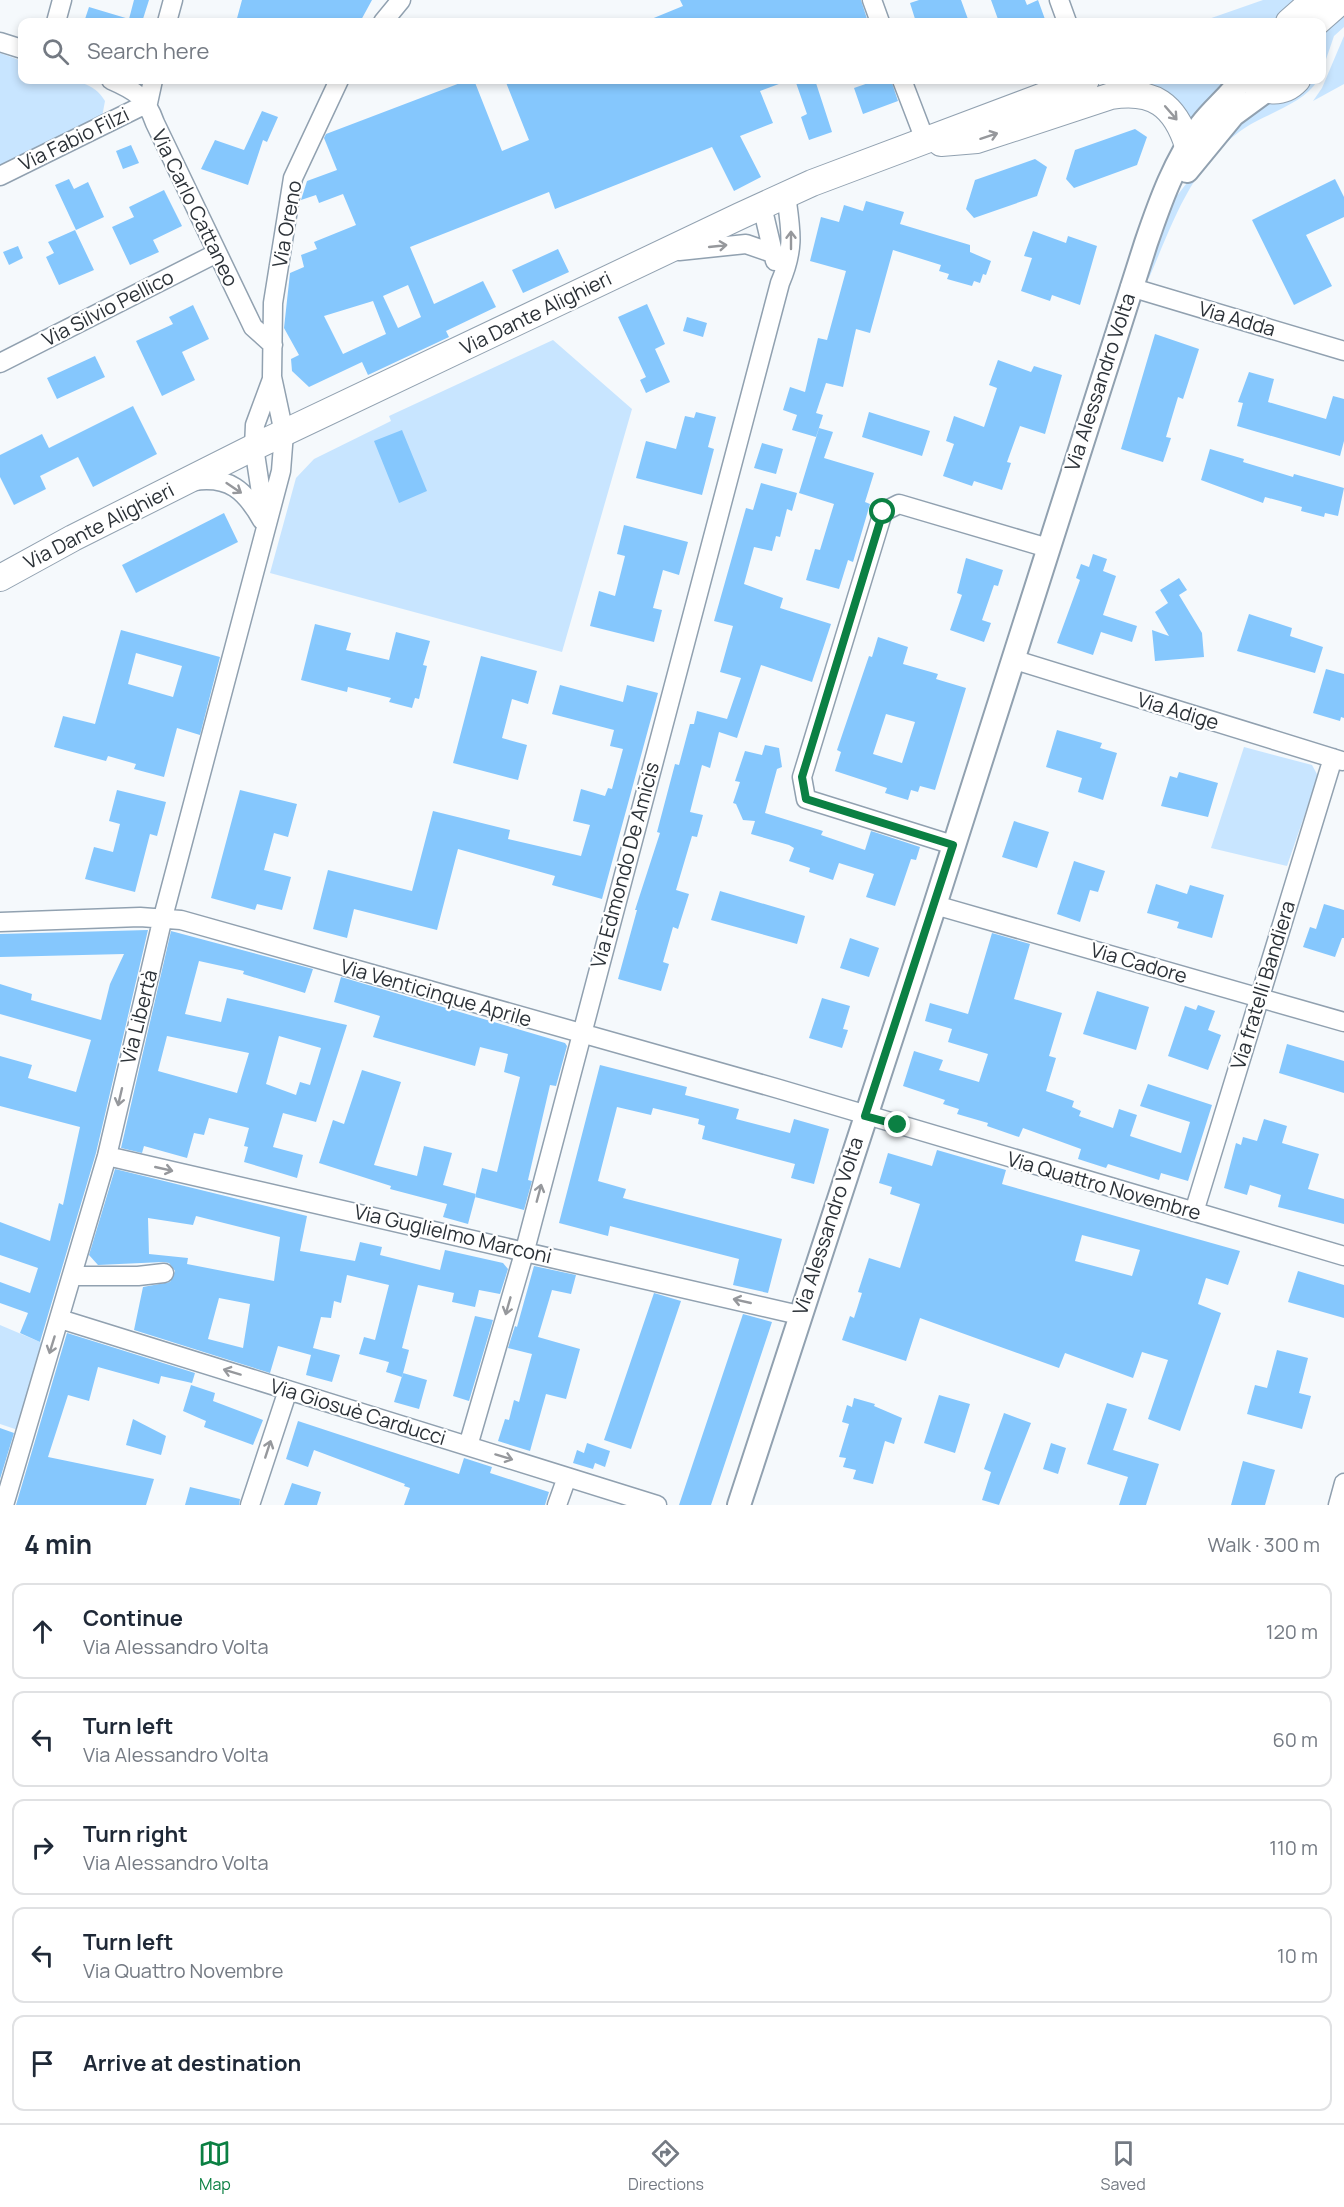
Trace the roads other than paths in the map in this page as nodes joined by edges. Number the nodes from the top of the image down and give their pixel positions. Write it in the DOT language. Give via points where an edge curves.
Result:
graph roads {
  1 [pos="62,0"];
  2 [pos="173,0"];
  3 [pos="401,0"];
  4 [pos="872,0"];
  5 [pos="1059,0"];
  6 [pos="1314,0"];
  7 [pos="1342,0"];
  8 [pos="57,18"];
  9 [pos="168,18"];
  10 [pos="386,18"];
  11 [pos="879,18"];
  12 [pos="1066,18"];
  13 [pos="1294,18"];
  14 [pos="1322,18"];
  15 [pos="0,42"];
  16 [pos="18,48"];
  17 [pos="120,84"];
  18 [pos="152,84"];
  19 [pos="337,84"];
  20 [pos="903,84"];
  21 [pos="1075,84"];
  22 [pos="1238,84"];
  23 [pos="1292,84"];
  24 [pos="1259,85"];
  25 [pos="1118,88"];
  26 [pos="147,103"];
  27 [pos="918,142"];
  28 [pos="1188,146"];
  29 [pos="0,176"];
  30 [pos="786,195"];
  31 [pos="762,206"];
  32 [pos="1156,217"];
  33 [pos="217,253"];
  34 [pos="662,253"];
  35 [pos="772,253"];
  36 [pos="780,283"];
  37 [pos="1130,287"];
  38 [pos="273,345"];
  39 [pos="1344,351"];
  40 [pos="0,363"];
  41 [pos="272,377"];
  42 [pos="284,433"];
  43 [pos="254,447"];
  44 [pos="185,482"];
  45 [pos="266,527"];
  46 [pos="1048,548"];
  47 [pos="0,578"];
  48 [pos="1012,659"];
  49 [pos="1339,760"];
  50 [pos="953,845"];
  51 [pos="935,905"];
  52 [pos="163,917"];
  53 [pos="0,922"];
  54 [pos="1259,997"];
  55 [pos="1344,1022"];
  56 [pos="581,1035"];
  57 [pos="865,1116"];
  58 [pos="107,1156"];
  59 [pos="1194,1212"];
  60 [pos="525,1250"];
  61 [pos="1344,1256"];
  62 [pos="164,1273"];
  63 [pos="72,1276"];
  64 [pos="799,1315"];
  65 [pos="60,1318"];
  66 [pos="288,1390"];
  67 [pos="468,1446"];
  68 [pos="567,1477"];
  69 [pos="1344,1483"];
  70 [pos="4,1505"];
  71 [pos="250,1505"];
  72 [pos="557,1505"];
  73 [pos="657,1505"];
  74 [pos="739,1505"];
  75 [pos="1338,1505"];
  1 -- 8 [label="street"];
  2 -- 9 [label="street"];
  3 -- 10 [label="street"];
  4 -- 11 [label="street"];
  5 -- 12 [label="street"];
  6 -- 13 [label="main road"];
  7 -- 14 [label="main road"];
  15 -- 16 [label="street"];
  17 -- 26 [label="street, Via Carlo Cattaneo"];
  18 -- 26 [label="street"];
  19 -- 38 [label="street, Via Oreno" via="293,178 273,303"];
  20 -- 27 [label="street"];
  21 -- 27 [label="main road, Via Dante Alighieri"];
  22 -- 28 [label="street"];
  23 -- 24 [label="main road"];
  24 -- 32 [label="street" via="1198,156"];
  27 -- 25 [label="main road, one-way" via="977,140"];
  25 -- 28 [label="main road, one-way" via="1162,103 1180,124"];
  26 -- 29 [label="street, Via Fabio Filzi"];
  26 -- 33 [label="street, Via Carlo Cattaneo"];
  27 -- 30 [label="main road, Via Dante Alighieri"];
  28 -- 32 [label="street" via="1167,182"];
  30 -- 31 [label="main road, Via Dante Alighieri"];
  36 -- 30 [label="street, Via Edmondo De Amicis, one-way" via="790,259"];
  31 -- 34 [label="main road, Via Dante Alighieri"];
  31 -- 35 [label="street, Via Edmondo De Amicis"];
  32 -- 37 [label="street, Via Alessandro Volta"];
  33 -- 38 [label="street, Via Carlo Cattaneo" via="253,327"];
  33 -- 40 [label="street, Via Silvio Pellico"];
  34 -- 35 [label="street, one-way" via="746,244"];
  34 -- 42 [label="main road, Via Dante Alighieri"];
  35 -- 36 [label="street, Via Edmondo De Amicis"];
  36 -- 56 [label="street, Via Edmondo De Amicis"];
  37 -- 39 [label="street, Via Adda"];
  37 -- 46 [label="street, Via Alessandro Volta"];
  38 -- 41 [label="street, Via Oreno"];
  41 -- 42 [label="street, Via Oreno"];
  41 -- 43 [label="street, Via Oreno" via="255,425"];
  42 -- 43 [label="main road, Via Dante Alighieri"];
  42 -- 45 [label="street, Via Libertà" via="280,471"];
  43 -- 44 [label="main road, Via Dante Alighieri"];
  43 -- 45 [label="street, Via Libertà"];
  44 -- 45 [label="street, one-way" via="214,478 231,484 252,502"];
  44 -- 47 [label="main road, Via Dante Alighieri"];
  45 -- 52 [label="street, Via Libertà"];
  46 -- 48 [label="street, Via Alessandro Volta"];
  46 -- 50 [label="street" via="898,504 883,512 802,777 802,788 806,799"];
  48 -- 49 [label="street, Via Adige"];
  48 -- 50 [label="street, Via Alessandro Volta"];
  49 -- 54 [label="street, Via fratelli Bandiera"];
  50 -- 51 [label="street, Via Alessandro Volta"];
  51 -- 54 [label="street, Via Cadore"];
  51 -- 57 [label="street, Via Alessandro Volta"];
  52 -- 53 [label="street, Via Venticinque Aprile"];
  52 -- 56 [label="street, Via Venticinque Aprile"];
  52 -- 58 [label="street, Via Libertà, one-way"];
  54 -- 55 [label="street, Via Cadore"];
  54 -- 59 [label="street, Via fratelli Bandiera"];
  56 -- 57 [label="street, Via Venticinque Aprile"];
  60 -- 56 [label="street, Via Edmondo De Amicis, one-way"];
  57 -- 59 [label="street, Via Quattro Novembre"];
  57 -- 64 [label="street, Via Alessandro Volta"];
  58 -- 60 [label="street, Via Guglielmo Marconi, one-way"];
  58 -- 63 [label="street, Via Libertà"];
  59 -- 61 [label="street, Via Quattro Novembre"];
  64 -- 60 [label="street, Via Guglielmo Marconi, one-way"];
  60 -- 67 [label="street, Via Edmondo De Amicis, one-way"];
  62 -- 63 [label="street"];
  63 -- 65 [label="street, Via Libertà"];
  64 -- 74 [label="street, Via Alessandro Volta"];
  66 -- 65 [label="street, Via Giosuè Carducci, one-way"];
  65 -- 70 [label="street, Via Libertà, one-way"];
  66 -- 67 [label="street, Via Giosuè Carducci"];
  71 -- 66 [label="street, one-way"];
  67 -- 68 [label="street, Via Giosuè Carducci, one-way"];
  68 -- 72 [label="street"];
  68 -- 73 [label="street, Via Giosuè Carducci"];
  69 -- 75 [label="street"];
}
